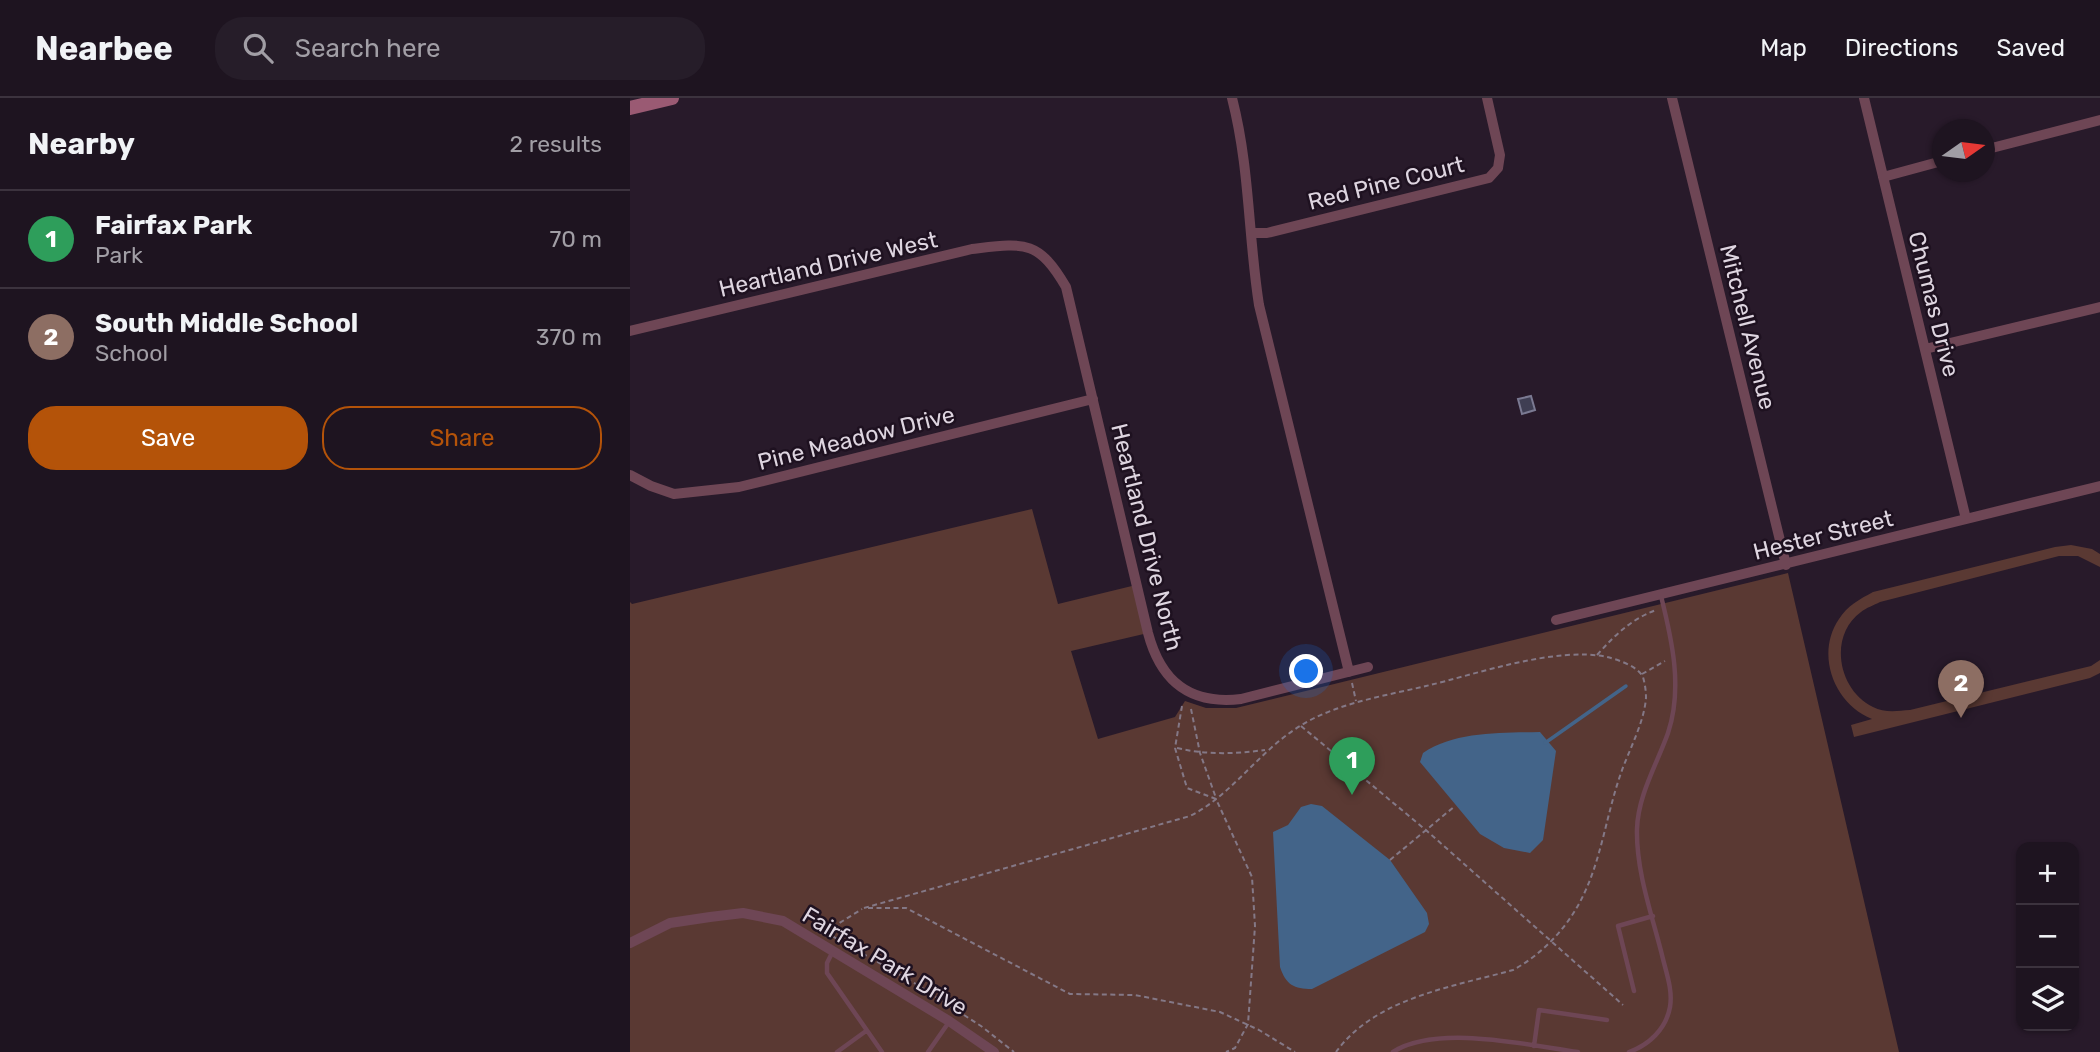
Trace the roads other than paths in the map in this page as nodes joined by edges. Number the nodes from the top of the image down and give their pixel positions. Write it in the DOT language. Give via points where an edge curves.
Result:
graph roads {
  1 [pos="672,98"];
  2 [pos="1232,98"];
  3 [pos="1487,98"];
  4 [pos="1672,98"];
  5 [pos="1864,98"];
  6 [pos="657,100"];
  7 [pos="630,108"];
  8 [pos="2100,120"];
  9 [pos="1995,147"];
  10 [pos="1932,164"];
  11 [pos="1883,177"];
  12 [pos="1251,233"];
  13 [pos="1036,249"];
  14 [pos="2100,307"];
  15 [pos="630,331"];
  16 [pos="1925,349"];
  17 [pos="1093,399"];
  18 [pos="630,475"];
  19 [pos="2100,486"];
  20 [pos="1966,519"];
  21 [pos="1786,565"];
  22 [pos="1661,596"];
  23 [pos="1556,621"];
  24 [pos="1368,667"];
  25 [pos="1349,671"];
  26 [pos="1653,916"];
  27 [pos="630,943"];
  28 [pos="833,951"];
  29 [pos="1634,991"];
  30 [pos="1607,1020"];
  31 [pos="949,1021"];
  32 [pos="866,1031"];
  33 [pos="1534,1046"];
  34 [pos="836,1052"];
  35 [pos="882,1052"];
  36 [pos="928,1052"];
  37 [pos="994,1052"];
  38 [pos="1393,1052"];
  39 [pos="1578,1052"];
  40 [pos="1629,1052"];
  1 -- 6 [label="street"];
  2 -- 12 [label="street" via="1246,164"];
  3 -- 12 [label="street, Red Pine Court" via="1500,155 1498,168 1489,178 1267,233"];
  4 -- 21 [label="street, Mitchell Avenue"];
  5 -- 11 [label="street, Chumas Drive"];
  6 -- 7 [label="street"];
  8 -- 9 [label="street"];
  10 -- 11 [label="street"];
  11 -- 16 [label="street, Chumas Drive"];
  12 -- 25 [label="street" via="1259,305"];
  13 -- 15 [label="street, Heartland Drive West" via="1004,245 972,250"];
  13 -- 17 [label="street, Heartland Drive North" via="1053,264 1066,287"];
  14 -- 16 [label="street"];
  16 -- 20 [label="street, Chumas Drive"];
  17 -- 18 [label="street, Pine Meadow Drive" via="739,487 674,494"];
  17 -- 25 [label="street, Heartland Drive North" via="1150,641 1168,677 1191,694 1224,701"];
  19 -- 20 [label="street, Hester Street"];
  20 -- 21 [label="street, Hester Street"];
  21 -- 22 [label="street, Hester Street"];
  22 -- 23 [label="street, Hester Street"];
  22 -- 26 [label="lane" via="1674,656 1675,695 1637,828"];
  24 -- 25 [label="street, Heartland Drive North"];
  26 -- 29 [label="lane" via="1618,926"];
  26 -- 40 [label="lane" via="1672,996 1670,1010 1656,1035"];
  27 -- 28 [label="street, Fairfax Park Drive" via="670,923 743,913 783,922"];
  28 -- 31 [label="street, Fairfax Park Drive"];
  28 -- 32 [label="lane" via="827,973"];
  30 -- 33 [label="lane" via="1539,1010"];
  31 -- 36 [label="lane"];
  31 -- 37 [label="street, Fairfax Park Drive"];
  32 -- 34 [label="lane"];
  32 -- 35 [label="lane"];
  33 -- 38 [label="lane" via="1454,1037 1418,1041"];
  33 -- 39 [label="lane"];
}
